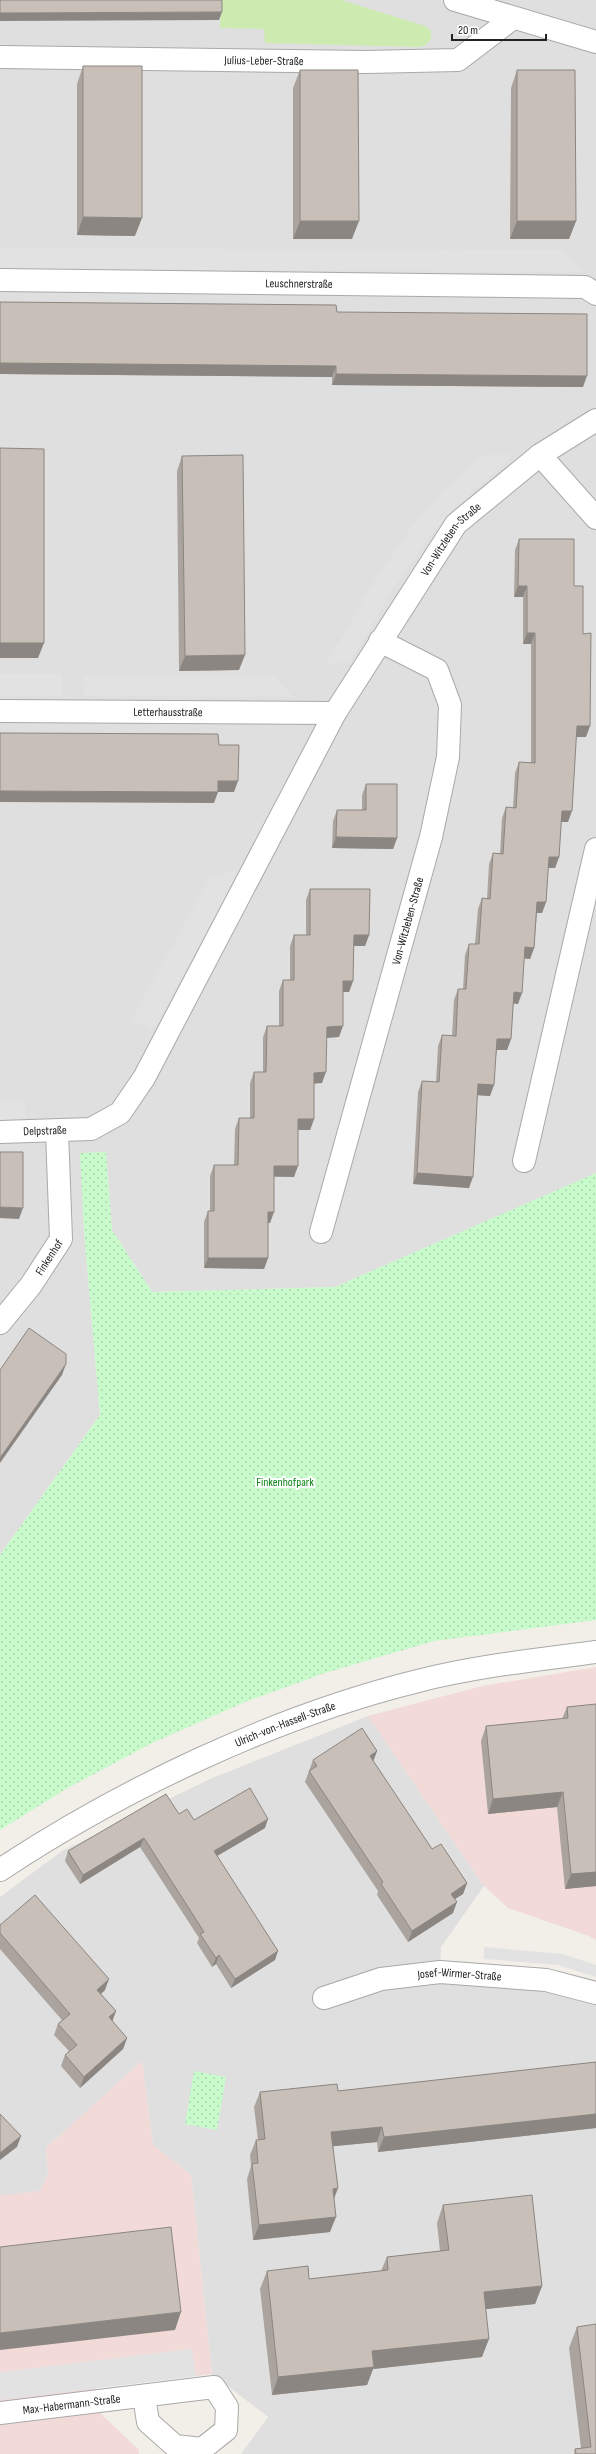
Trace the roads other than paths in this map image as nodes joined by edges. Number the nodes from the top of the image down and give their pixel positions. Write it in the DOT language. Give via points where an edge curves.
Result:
graph roads {
  1 [pos="454,0"];
  2 [pos="513,18"];
  3 [pos="596,42"];
  4 [pos="0,57"];
  5 [pos="0,280"];
  6 [pos="596,294"];
  7 [pos="596,420"];
  8 [pos="540,455"];
  9 [pos="596,518"];
  10 [pos="380,641"];
  11 [pos="0,711"];
  12 [pos="335,713"];
  13 [pos="596,849"];
  14 [pos="90,1129"];
  15 [pos="0,1132"];
  16 [pos="58,1132"];
  17 [pos="524,1161"];
  18 [pos="321,1232"];
  19 [pos="0,1323"];
  20 [pos="596,1652"];
  21 [pos="0,1870"];
  22 [pos="596,1993"];
  23 [pos="324,1998"];
  24 [pos="144,2396"];
  25 [pos="0,2413"];
  1 -- 2 [label="street"];
  2 -- 3 [label="street"];
  2 -- 4 [label="street, Julius-Leber-Straße" via="458,60 366,62"];
  5 -- 6 [label="street, Leuschnerstraße" via="577,287"];
  7 -- 8 [label="street, Von-Witzleben-Straße"];
  8 -- 9 [label="street"];
  8 -- 10 [label="street, Von-Witzleben-Straße" via="456,524"];
  10 -- 12 [label="street, Von-Witzleben-Straße"];
  10 -- 18 [label="street, Von-Witzleben-Straße" via="437,670 450,705 448,757 431,837"];
  11 -- 12 [label="street, Letterhausstraße"];
  12 -- 14 [label="street, Von-Witzleben-Straße" via="144,1078 120,1114"];
  13 -- 17 [label="street"];
  14 -- 16 [label="street, Delpstraße"];
  15 -- 16 [label="street, Delpstraße"];
  16 -- 19 [label="street, Finkenhof" via="61,1239"];
  20 -- 21 [label="street, Ulrich-von-Hassell-Straße" via="500,1664 418,1681 346,1701 261,1732 177,1771 86,1818"];
  22 -- 23 [label="street, Josef-Wirmer-Straße" via="546,1980 440,1972 381,1979"];
  24 -- 25 [label="street, Max-Habermann-Straße"];
}
